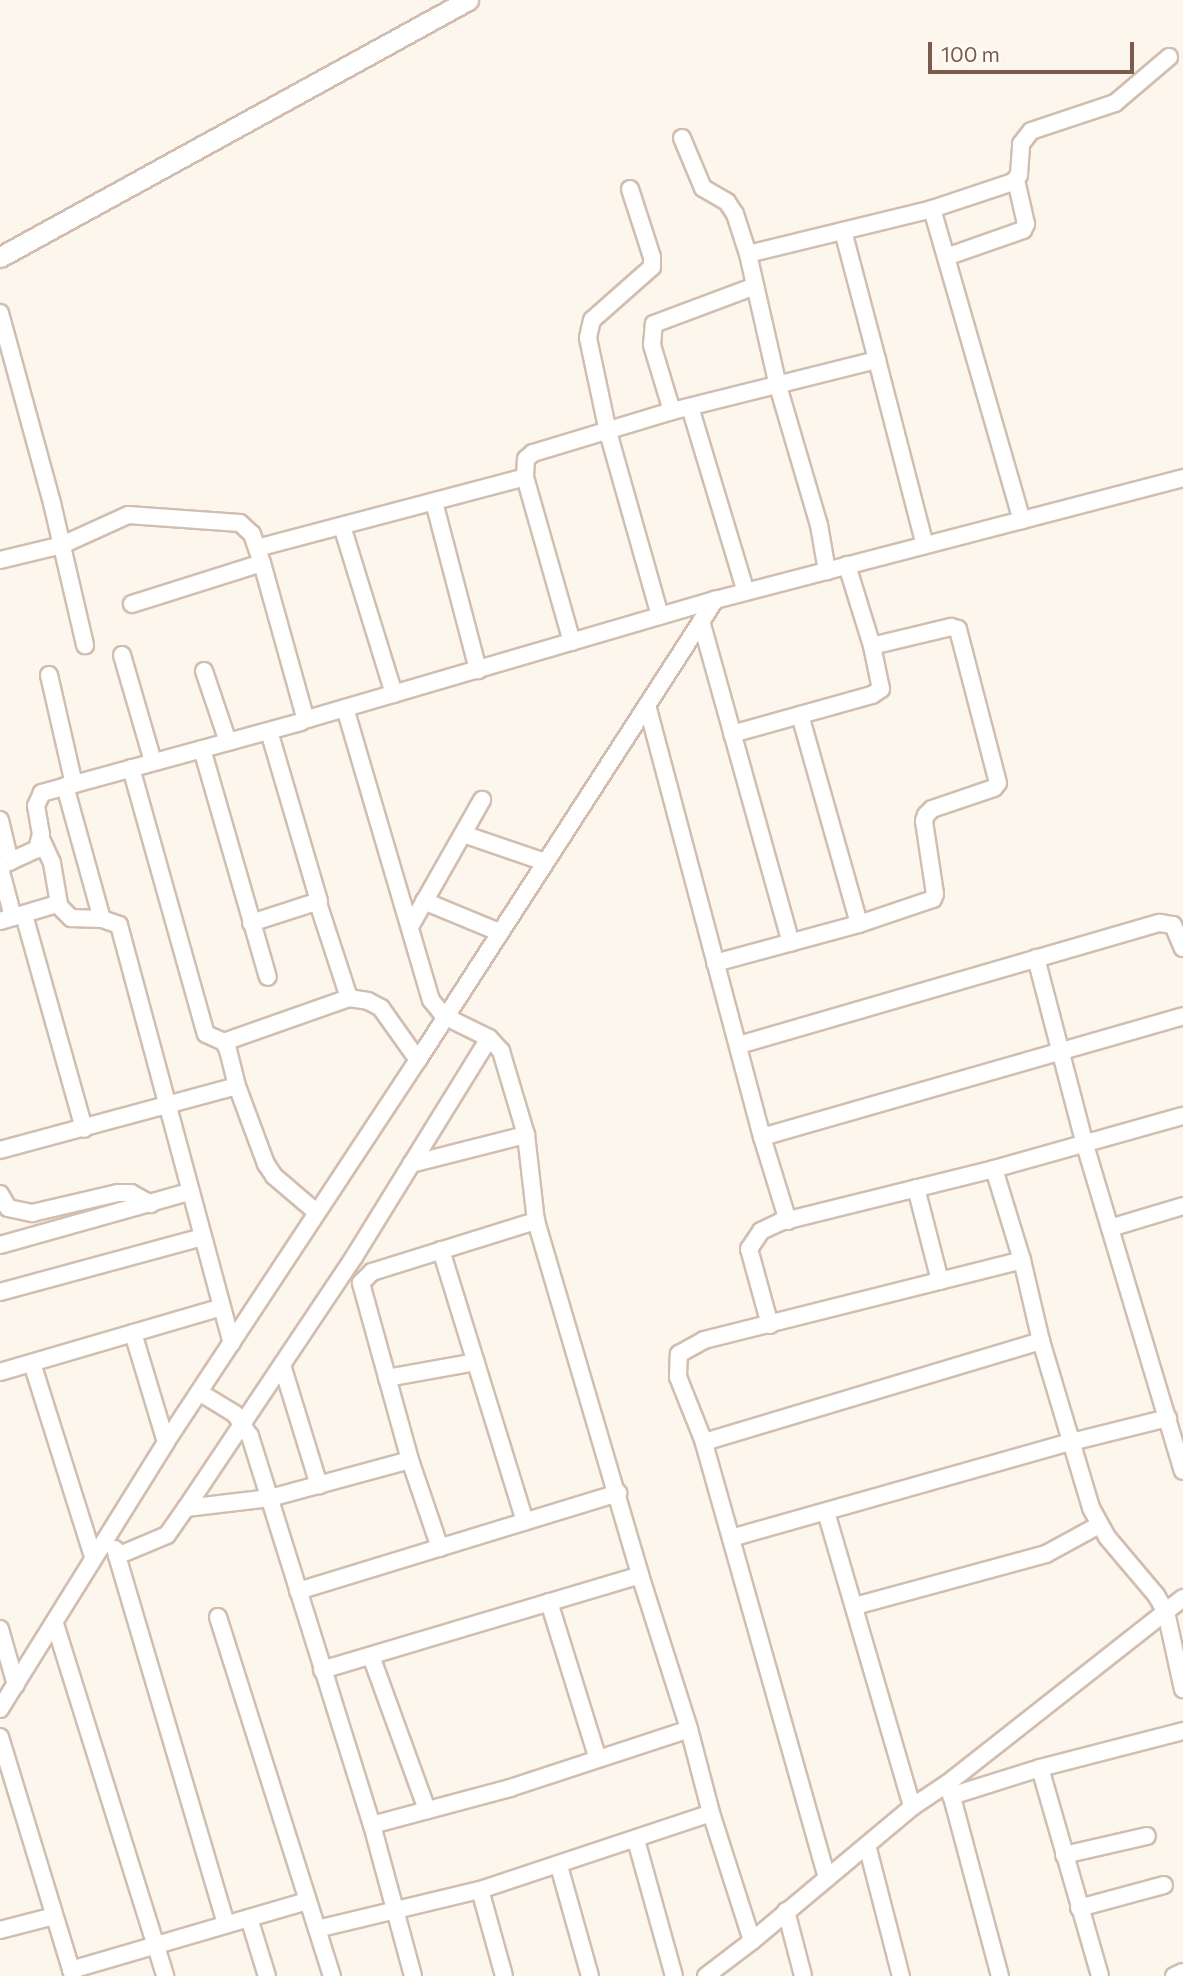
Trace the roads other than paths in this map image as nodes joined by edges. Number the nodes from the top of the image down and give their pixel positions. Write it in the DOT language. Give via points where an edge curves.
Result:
graph roads {
  1 [pos="468,0"];
  2 [pos="1169,57"];
  3 [pos="682,138"];
  4 [pos="1016,180"];
  5 [pos="630,189"];
  6 [pos="932,209"];
  7 [pos="843,231"];
  8 [pos="748,254"];
  9 [pos="0,257"];
  10 [pos="946,257"];
  11 [pos="755,286"];
  12 [pos="0,313"];
  13 [pos="877,360"];
  14 [pos="778,386"];
  15 [pos="691,407"];
  16 [pos="672,411"];
  17 [pos="608,432"];
  18 [pos="525,477"];
  19 [pos="1183,478"];
  20 [pos="434,502"];
  21 [pos="1022,520"];
  22 [pos="342,526"];
  23 [pos="62,545"];
  24 [pos="925,545"];
  25 [pos="260,556"];
  26 [pos="0,560"];
  27 [pos="847,565"];
  28 [pos="827,571"];
  29 [pos="746,592"];
  30 [pos="715,600"];
  31 [pos="132,604"];
  32 [pos="660,616"];
  33 [pos="701,621"];
  34 [pos="572,642"];
  35 [pos="85,645"];
  36 [pos="872,646"];
  37 [pos="122,655"];
  38 [pos="478,670"];
  39 [pos="204,671"];
  40 [pos="49,675"];
  41 [pos="394,694"];
  42 [pos="647,705"];
  43 [pos="345,708"];
  44 [pos="800,715"];
  45 [pos="304,720"];
  46 [pos="268,731"];
  47 [pos="732,734"];
  48 [pos="228,741"];
  49 [pos="202,748"];
  50 [pos="153,762"];
  51 [pos="131,768"];
  52 [pos="70,785"];
  53 [pos="482,800"];
  54 [pos="0,820"];
  55 [pos="463,834"];
  56 [pos="41,839"];
  57 [pos="545,862"];
  58 [pos="3,865"];
  59 [pos="424,901"];
  60 [pos="318,902"];
  61 [pos="59,904"];
  62 [pos="13,917"];
  63 [pos="102,919"];
  64 [pos="251,923"];
  65 [pos="859,924"];
  66 [pos="411,925"];
  67 [pos="499,932"];
  68 [pos="791,943"];
  69 [pos="1183,948"];
  70 [pos="1036,958"];
  71 [pos="715,963"];
  72 [pos="268,977"];
  73 [pos="349,998"];
  74 [pos="444,1016"];
  75 [pos="1183,1016"];
  76 [pos="489,1038"];
  77 [pos="224,1042"];
  78 [pos="739,1045"];
  79 [pos="1059,1053"];
  80 [pos="418,1060"];
  81 [pos="237,1086"];
  82 [pos="169,1104"];
  83 [pos="1183,1116"];
  84 [pos="84,1129"];
  85 [pos="526,1135"];
  86 [pos="762,1137"];
  87 [pos="1085,1145"];
  88 [pos="0,1148"];
  89 [pos="411,1164"];
  90 [pos="995,1169"];
  91 [pos="916,1188"];
  92 [pos="190,1192"];
  93 [pos="0,1194"];
  94 [pos="151,1204"];
  95 [pos="1183,1206"];
  96 [pos="316,1211"];
  97 [pos="536,1221"];
  98 [pos="788,1221"];
  99 [pos="1110,1228"];
  100 [pos="203,1237"];
  101 [pos="0,1245"];
  102 [pos="441,1250"];
  103 [pos="1022,1261"];
  104 [pos="940,1281"];
  105 [pos="0,1292"];
  106 [pos="222,1307"];
  107 [pos="770,1325"];
  108 [pos="133,1333"];
  109 [pos="1041,1342"];
  110 [pos="232,1343"];
  111 [pos="476,1362"];
  112 [pos="32,1363"];
  113 [pos="282,1366"];
  114 [pos="0,1371"];
  115 [pos="387,1378"];
  116 [pos="199,1392"];
  117 [pos="1168,1418"];
  118 [pos="244,1424"];
  119 [pos="166,1442"];
  120 [pos="704,1442"];
  121 [pos="1071,1442"];
  122 [pos="410,1460"];
  123 [pos="1183,1471"];
  124 [pos="319,1485"];
  125 [pos="618,1493"];
  126 [pos="270,1498"];
  127 [pos="187,1508"];
  128 [pos="826,1512"];
  129 [pos="525,1521"];
  130 [pos="1099,1525"];
  131 [pos="109,1530"];
  132 [pos="731,1538"];
  133 [pos="440,1548"];
  134 [pos="93,1556"];
  135 [pos="117,1556"];
  136 [pos="640,1575"];
  137 [pos="298,1591"];
  138 [pos="1183,1598"];
  139 [pos="549,1602"];
  140 [pos="855,1606"];
  141 [pos="1166,1612"];
  142 [pos="218,1617"];
  143 [pos="55,1624"];
  144 [pos="0,1629"];
  145 [pos="371,1656"];
  146 [pos="322,1670"];
  147 [pos="16,1685"];
  148 [pos="1183,1689"];
  149 [pos="0,1709"];
  150 [pos="689,1729"];
  151 [pos="1183,1731"];
  152 [pos="0,1737"];
  153 [pos="598,1759"];
  154 [pos="1040,1768"];
  155 [pos="950,1789"];
  156 [pos="912,1807"];
  157 [pos="428,1810"];
  158 [pos="711,1813"];
  159 [pos="372,1825"];
  160 [pos="1147,1836"];
  161 [pos="636,1840"];
  162 [pos="867,1845"];
  163 [pos="1064,1855"];
  164 [pos="559,1866"];
  165 [pos="827,1878"];
  166 [pos="1164,1885"];
  167 [pos="480,1890"];
  168 [pos="307,1901"];
  169 [pos="1079,1908"];
  170 [pos="395,1910"];
  171 [pos="786,1910"];
  172 [pos="54,1916"];
  173 [pos="248,1918"];
  174 [pos="226,1924"];
  175 [pos="317,1929"];
  176 [pos="0,1930"];
  177 [pos="752,1941"];
  178 [pos="155,1945"];
  179 [pos="1183,1972"];
  180 [pos="72,1973"];
  181 [pos="709,1975"];
  182 [pos="165,1976"];
  183 [pos="267,1976"];
  184 [pos="331,1976"];
  185 [pos="413,1976"];
  186 [pos="504,1976"];
  187 [pos="590,1976"];
  188 [pos="674,1976"];
  189 [pos="803,1976"];
  190 [pos="901,1976"];
  191 [pos="1000,1976"];
  192 [pos="1100,1976"];
  193 [pos="1174,1976"];
  1 -- 9 [label="street"];
  2 -- 4 [label="street" via="1115,103 1031,131 1021,144"];
  3 -- 8 [label="street" via="703,188 727,202 734,214"];
  4 -- 6 [label="street"];
  4 -- 10 [label="street" via="1026,224 1023,230"];
  5 -- 17 [label="street" via="653,257 652,267 588,327"];
  6 -- 7 [label="street"];
  6 -- 10 [label="street"];
  7 -- 8 [label="street"];
  7 -- 13 [label="street"];
  8 -- 11 [label="street"];
  10 -- 21 [label="street"];
  11 -- 14 [label="street"];
  11 -- 16 [label="street" via="654,324 652,345"];
  12 -- 23 [label="street"];
  13 -- 14 [label="street"];
  13 -- 24 [label="street"];
  14 -- 15 [label="street"];
  14 -- 28 [label="street" via="819,525"];
  15 -- 16 [label="street"];
  15 -- 29 [label="street"];
  16 -- 17 [label="street"];
  17 -- 18 [label="street" via="533,453 526,459"];
  17 -- 32 [label="street"];
  18 -- 20 [label="street"];
  18 -- 34 [label="street"];
  19 -- 21 [label="street"];
  20 -- 22 [label="street"];
  20 -- 38 [label="street"];
  21 -- 24 [label="street"];
  22 -- 25 [label="street"];
  22 -- 41 [label="street"];
  23 -- 25 [label="street" via="128,515 240,523 252,534"];
  23 -- 26 [label="street"];
  23 -- 35 [label="street"];
  24 -- 27 [label="street"];
  25 -- 31 [label="street"];
  25 -- 45 [label="street"];
  27 -- 28 [label="street"];
  27 -- 36 [label="street"];
  28 -- 29 [label="street"];
  29 -- 30 [label="street"];
  30 -- 32 [label="street"];
  30 -- 33 [label="street"];
  32 -- 34 [label="street"];
  33 -- 42 [label="street"];
  33 -- 47 [label="street"];
  34 -- 38 [label="street"];
  36 -- 44 [label="street" via="881,681 878,692"];
  36 -- 65 [label="street" via="958,629 998,783 994,789 926,815 933,899"];
  37 -- 50 [label="street"];
  38 -- 41 [label="street"];
  39 -- 48 [label="street"];
  40 -- 52 [label="street"];
  41 -- 43 [label="street"];
  42 -- 57 [label="street"];
  42 -- 71 [label="street"];
  43 -- 45 [label="street"];
  43 -- 66 [label="street"];
  44 -- 47 [label="street"];
  44 -- 65 [label="street"];
  45 -- 46 [label="street"];
  46 -- 48 [label="street"];
  46 -- 60 [label="street"];
  47 -- 68 [label="street"];
  48 -- 49 [label="street"];
  49 -- 50 [label="street"];
  49 -- 64 [label="street"];
  50 -- 51 [label="street"];
  51 -- 52 [label="street"];
  51 -- 77 [label="street" via="206,1034"];
  52 -- 56 [label="street" via="42,793 37,801"];
  52 -- 63 [label="street"];
  53 -- 55 [label="street"];
  54 -- 58 [label="street"];
  55 -- 57 [label="street"];
  55 -- 59 [label="street"];
  56 -- 58 [label="street" via="33,853"];
  56 -- 61 [label="street"];
  57 -- 67 [label="street"];
  58 -- 62 [label="street"];
  59 -- 66 [label="street"];
  59 -- 67 [label="street"];
  60 -- 64 [label="street"];
  60 -- 73 [label="street"];
  61 -- 62 [label="street"];
  61 -- 63 [label="street" via="71,918"];
  62 -- 84 [label="street"];
  63 -- 82 [label="street" via="119,925"];
  64 -- 72 [label="street"];
  65 -- 68 [label="street"];
  66 -- 74 [label="street" via="431,1000"];
  67 -- 74 [label="street"];
  68 -- 71 [label="street"];
  69 -- 70 [label="street" via="1173,925 1160,923"];
  70 -- 78 [label="street"];
  70 -- 79 [label="street"];
  71 -- 78 [label="street"];
  73 -- 77 [label="street"];
  73 -- 80 [label="street" via="381,1008"];
  74 -- 76 [label="street"];
  74 -- 80 [label="street"];
  75 -- 79 [label="street"];
  76 -- 85 [label="street" via="501,1051"];
  76 -- 89 [label="street"];
  77 -- 81 [label="street"];
  78 -- 86 [label="street"];
  79 -- 86 [label="street"];
  79 -- 87 [label="street"];
  80 -- 96 [label="street"];
  81 -- 82 [label="street"];
  81 -- 96 [label="street" via="266,1164"];
  82 -- 84 [label="street"];
  82 -- 92 [label="street"];
  83 -- 87 [label="street"];
  84 -- 88 [label="street"];
  85 -- 89 [label="street"];
  85 -- 97 [label="street"];
  86 -- 98 [label="street"];
  87 -- 90 [label="street"];
  87 -- 99 [label="street"];
  89 -- 113 [label="street"];
  90 -- 91 [label="street"];
  90 -- 103 [label="street"];
  91 -- 98 [label="street"];
  91 -- 104 [label="street"];
  92 -- 94 [label="street"];
  92 -- 100 [label="street"];
  93 -- 94 [label="street" via="8,1208 32,1213 118,1193 131,1193"];
  94 -- 101 [label="street"];
  95 -- 99 [label="street"];
  96 -- 110 [label="street"];
  97 -- 102 [label="street"];
  97 -- 125 [label="street"];
  98 -- 107 [label="street" via="761,1231 750,1249"];
  99 -- 117 [label="street"];
  100 -- 105 [label="street"];
  100 -- 106 [label="street"];
  102 -- 111 [label="street"];
  102 -- 115 [label="street" via="372,1272 361,1283"];
  103 -- 104 [label="street"];
  103 -- 109 [label="street"];
  104 -- 107 [label="street"];
  106 -- 108 [label="street"];
  106 -- 110 [label="street"];
  107 -- 120 [label="street" via="704,1340 679,1354 678,1377"];
  108 -- 112 [label="street"];
  108 -- 119 [label="street"];
  109 -- 120 [label="street"];
  109 -- 121 [label="street"];
  110 -- 116 [label="street"];
  111 -- 115 [label="street"];
  111 -- 129 [label="street"];
  112 -- 114 [label="street"];
  112 -- 134 [label="street"];
  113 -- 118 [label="street"];
  113 -- 124 [label="street"];
  115 -- 122 [label="street"];
  116 -- 118 [label="street"];
  116 -- 119 [label="street"];
  117 -- 121 [label="street"];
  117 -- 123 [label="street"];
  118 -- 126 [label="street"];
  118 -- 127 [label="street"];
  119 -- 131 [label="street"];
  120 -- 132 [label="street"];
  121 -- 128 [label="street"];
  121 -- 130 [label="street"];
  122 -- 124 [label="street"];
  122 -- 133 [label="street"];
  124 -- 126 [label="street"];
  125 -- 129 [label="street"];
  125 -- 136 [label="street"];
  126 -- 127 [label="street"];
  126 -- 137 [label="street"];
  127 -- 135 [label="street" via="167,1535"];
  128 -- 132 [label="street"];
  128 -- 140 [label="street"];
  129 -- 133 [label="street"];
  130 -- 140 [label="street" via="1045,1554"];
  130 -- 141 [label="street"];
  131 -- 134 [label="street"];
  131 -- 135 [label="street"];
  132 -- 165 [label="street"];
  133 -- 137 [label="street"];
  134 -- 143 [label="street"];
  135 -- 174 [label="street"];
  136 -- 139 [label="street"];
  136 -- 150 [label="street"];
  137 -- 146 [label="street"];
  138 -- 141 [label="street"];
  139 -- 145 [label="street"];
  139 -- 153 [label="street"];
  140 -- 156 [label="street"];
  141 -- 148 [label="street"];
  141 -- 155 [label="street"];
  142 -- 168 [label="street"];
  143 -- 147 [label="street"];
  143 -- 178 [label="street"];
  144 -- 147 [label="street"];
  145 -- 146 [label="street"];
  145 -- 157 [label="street"];
  146 -- 159 [label="street"];
  147 -- 149 [label="street"];
  150 -- 153 [label="street"];
  150 -- 158 [label="street"];
  151 -- 154 [label="street"];
  152 -- 172 [label="street"];
  153 -- 157 [label="street"];
  154 -- 155 [label="street"];
  154 -- 163 [label="street"];
  155 -- 156 [label="street"];
  155 -- 191 [label="street"];
  156 -- 162 [label="street"];
  157 -- 159 [label="street"];
  158 -- 161 [label="street"];
  158 -- 177 [label="street"];
  159 -- 170 [label="street"];
  160 -- 163 [label="street"];
  161 -- 164 [label="street"];
  161 -- 188 [label="street"];
  162 -- 165 [label="street"];
  162 -- 190 [label="street"];
  163 -- 169 [label="street"];
  164 -- 167 [label="street"];
  164 -- 187 [label="street"];
  165 -- 171 [label="street"];
  166 -- 169 [label="street"];
  167 -- 170 [label="street"];
  167 -- 186 [label="street"];
  168 -- 173 [label="street"];
  168 -- 175 [label="street"];
  169 -- 192 [label="street"];
  170 -- 175 [label="street"];
  170 -- 185 [label="street"];
  171 -- 177 [label="street"];
  171 -- 189 [label="street"];
  172 -- 176 [label="street"];
  172 -- 180 [label="street"];
  173 -- 174 [label="street"];
  173 -- 183 [label="street"];
  174 -- 178 [label="street"];
  175 -- 184 [label="street"];
  177 -- 181 [label="street"];
  178 -- 180 [label="street"];
  178 -- 182 [label="street"];
  179 -- 193 [label="street"];
}
